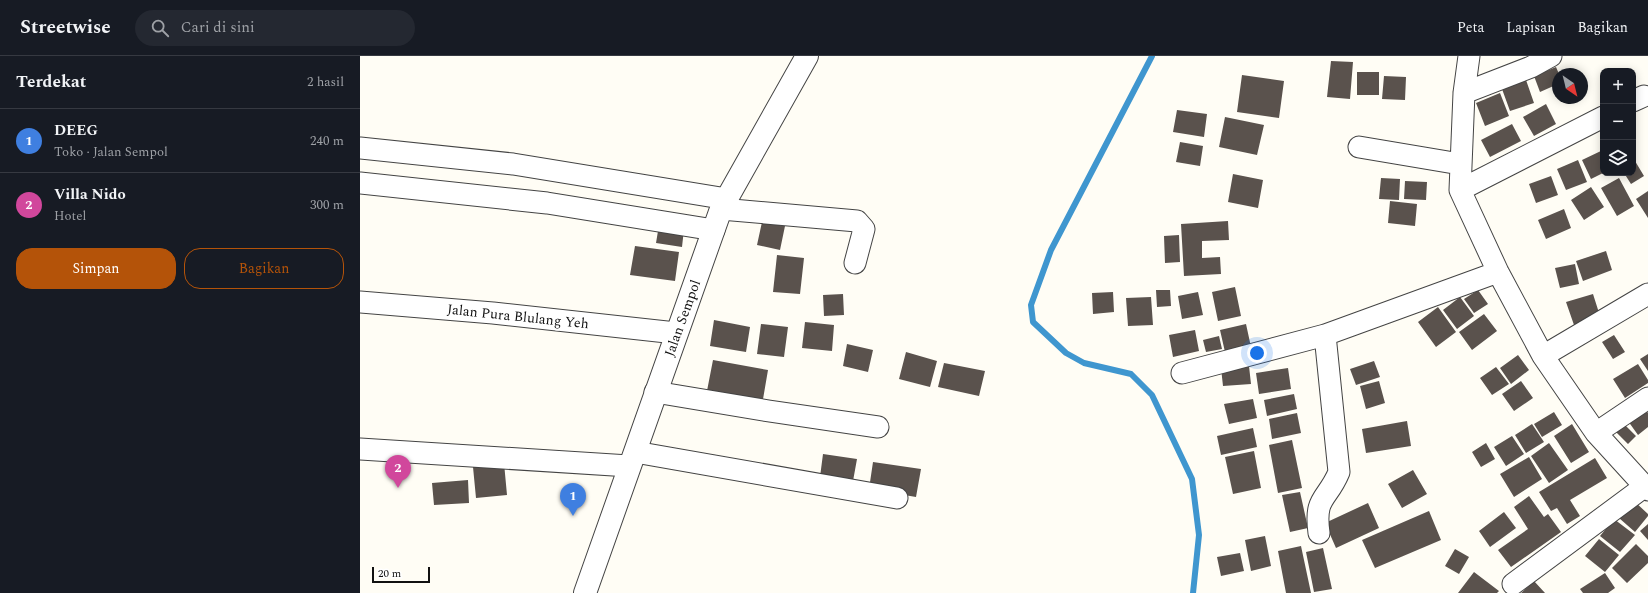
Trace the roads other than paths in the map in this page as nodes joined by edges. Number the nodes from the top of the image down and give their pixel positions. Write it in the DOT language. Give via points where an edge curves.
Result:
graph roads {
  1 [pos="807,56"];
  2 [pos="1469,56"];
  3 [pos="1551,56"];
  4 [pos="1464,93"];
  5 [pos="1600,119"];
  6 [pos="1359,147"];
  7 [pos="360,148"];
  8 [pos="1460,164"];
  9 [pos="360,183"];
  10 [pos="1460,190"];
  11 [pos="724,204"];
  12 [pos="714,230"];
  13 [pos="855,263"];
  14 [pos="1498,272"];
  15 [pos="1648,294"];
  16 [pos="360,302"];
  17 [pos="676,333"];
  18 [pos="1325,335"];
  19 [pos="1543,356"];
  20 [pos="1182,373"];
  21 [pos="655,392"];
  22 [pos="1648,398"];
  23 [pos="878,427"];
  24 [pos="1596,433"];
  25 [pos="360,449"];
  26 [pos="632,459"];
  27 [pos="1646,488"];
  28 [pos="897,498"];
  29 [pos="1319,533"];
  30 [pos="1513,584"];
  31 [pos="585,593"];
  1 -- 11 [label="street, Jalan Sempol"];
  2 -- 4 [label="street"];
  3 -- 4 [label="street" via="1531,67"];
  4 -- 8 [label="street"];
  5 -- 10 [label="street"];
  6 -- 8 [label="street"];
  7 -- 11 [label="street" via="513,164"];
  8 -- 10 [label="street"];
  9 -- 12 [label="street" via="547,203"];
  10 -- 14 [label="street"];
  11 -- 12 [label="street, Jalan Sempol"];
  11 -- 13 [label="street" via="857,222 864,229"];
  12 -- 17 [label="street, Jalan Sempol"];
  14 -- 18 [label="street"];
  14 -- 19 [label="street"];
  15 -- 19 [label="street"];
  16 -- 17 [label="street, Jalan Pura Blulang Yeh"];
  17 -- 21 [label="street, Jalan Sempol"];
  18 -- 20 [label="street"];
  18 -- 29 [label="street" via="1339,472 1319,502"];
  19 -- 24 [label="street"];
  21 -- 23 [label="street"];
  21 -- 26 [label="street, Jalan Sempol"];
  22 -- 24 [label="street"];
  24 -- 27 [label="street"];
  25 -- 26 [label="street"];
  26 -- 28 [label="street"];
  26 -- 31 [label="street, Jalan Sempol"];
  27 -- 30 [label="street"];
}
